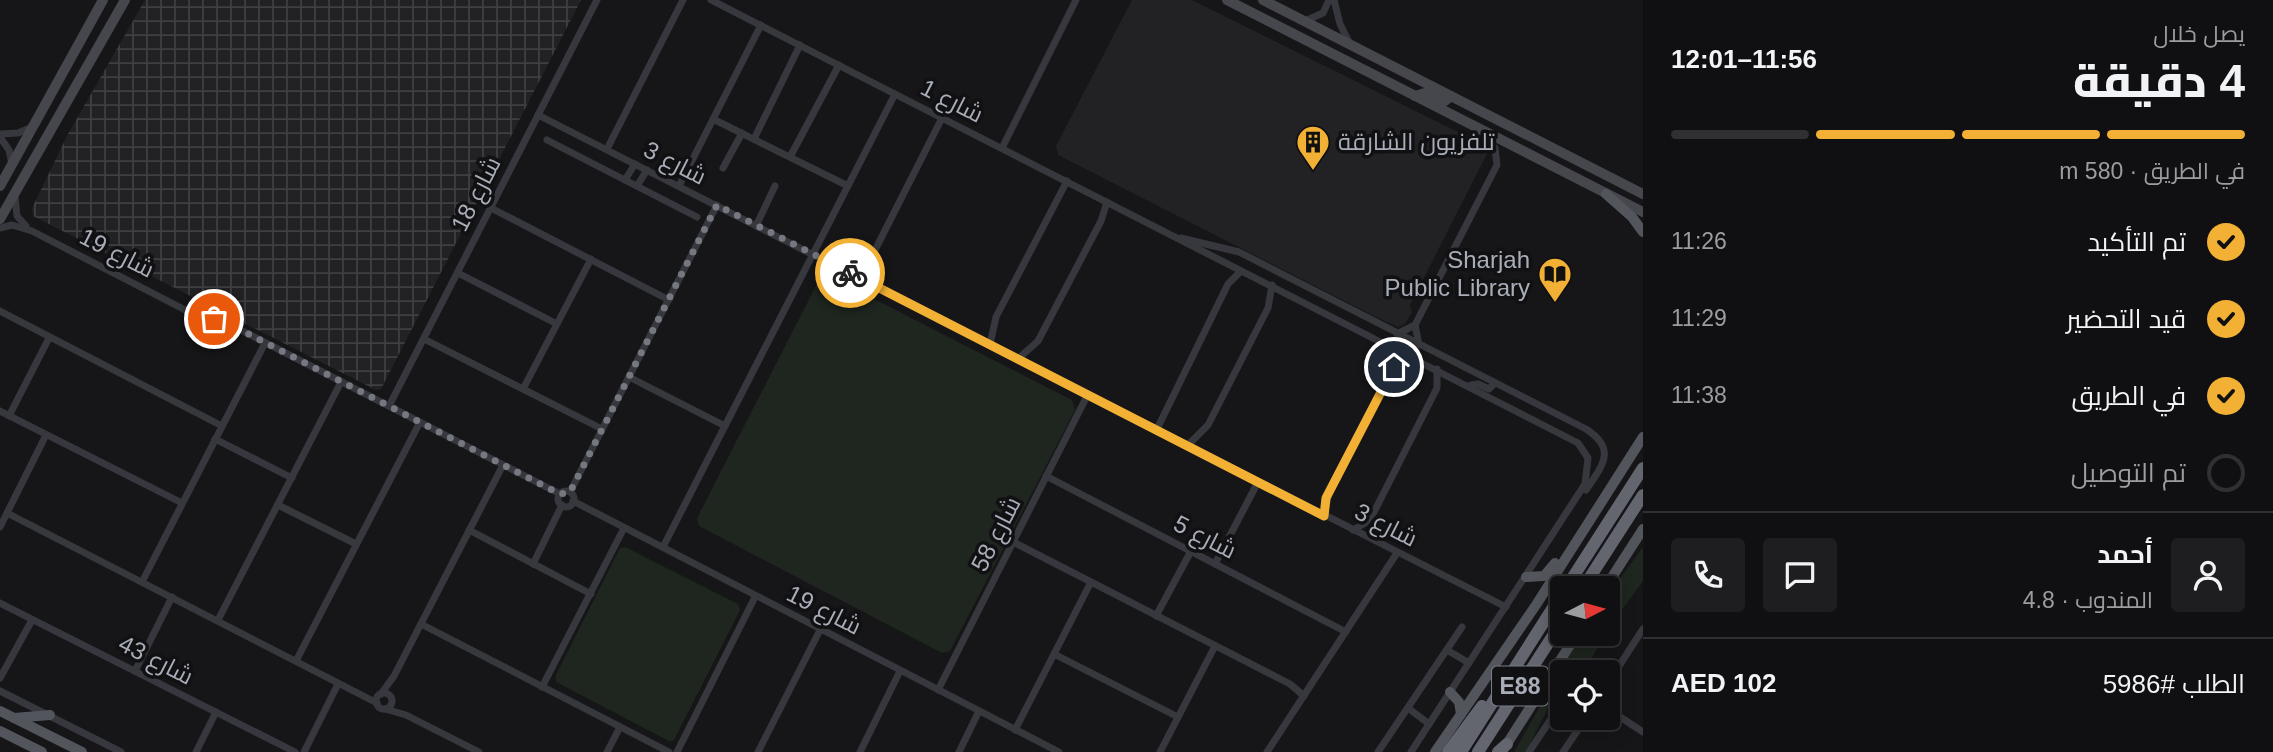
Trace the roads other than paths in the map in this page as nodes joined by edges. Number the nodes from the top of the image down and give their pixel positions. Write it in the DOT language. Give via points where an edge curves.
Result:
graph roads {
  1 [pos="103,0"];
  2 [pos="125,0"];
  3 [pos="597,0"];
  4 [pos="683,0"];
  5 [pos="711,0"];
  6 [pos="1076,0"];
  7 [pos="1227,0"];
  8 [pos="1263,0"];
  9 [pos="1332,0"];
  10 [pos="1304,21"];
  11 [pos="761,25"];
  12 [pos="800,45"];
  13 [pos="1352,46"];
  14 [pos="839,65"];
  15 [pos="895,94"];
  16 [pos="1415,96"];
  17 [pos="1451,96"];
  18 [pos="538,115"];
  19 [pos="943,118"];
  20 [pos="713,119"];
  21 [pos="1472,125"];
  22 [pos="30,128"];
  23 [pos="742,133"];
  24 [pos="0,135"];
  25 [pos="754,139"];
  26 [pos="547,140"];
  27 [pos="1002,148"];
  28 [pos="607,149"];
  29 [pos="790,157"];
  30 [pos="12,164"];
  31 [pos="635,164"];
  32 [pos="723,168"];
  33 [pos="647,170"];
  34 [pos="1612,178"];
  35 [pos="625,180"];
  36 [pos="1067,181"];
  37 [pos="1643,185"];
  38 [pos="0,186"];
  39 [pos="637,186"];
  40 [pos="679,186"];
  41 [pos="775,186"];
  42 [pos="848,187"];
  43 [pos="15,191"];
  44 [pos="1605,194"];
  45 [pos="1643,194"];
  46 [pos="1107,202"];
  47 [pos="717,205"];
  48 [pos="491,208"];
  49 [pos="1643,212"];
  50 [pos="698,217"];
  51 [pos="0,219"];
  52 [pos="756,226"];
  53 [pos="0,228"];
  54 [pos="32,231"];
  55 [pos="1643,232"];
  56 [pos="1175,237"];
  57 [pos="812,255"];
  58 [pos="591,259"];
  59 [pos="1262,264"];
  60 [pos="1238,269"];
  61 [pos="458,273"];
  62 [pos="851,274"];
  63 [pos="1272,285"];
  64 [pos="669,300"];
  65 [pos="0,312"];
  66 [pos="557,324"];
  67 [pos="1415,325"];
  68 [pos="1397,334"];
  69 [pos="49,338"];
  70 [pos="424,339"];
  71 [pos="265,343"];
  72 [pos="990,344"];
  73 [pos="1419,345"];
  74 [pos="1408,355"];
  75 [pos="1018,359"];
  76 [pos="1437,369"];
  77 [pos="629,377"];
  78 [pos="341,382"];
  79 [pos="1495,383"];
  80 [pos="1470,386"];
  81 [pos="523,389"];
  82 [pos="1088,394"];
  83 [pos="389,406"];
  84 [pos="0,411"];
  85 [pos="9,416"];
  86 [pos="420,422"];
  87 [pos="222,426"];
  88 [pos="725,426"];
  89 [pos="602,429"];
  90 [pos="1157,429"];
  91 [pos="46,435"];
  92 [pos="1643,437"];
  93 [pos="215,439"];
  94 [pos="1188,445"];
  95 [pos="503,465"];
  96 [pos="1643,468"];
  97 [pos="1046,477"];
  98 [pos="292,478"];
  99 [pos="1258,482"];
  100 [pos="570,492"];
  101 [pos="560,494"];
  102 [pos="1643,495"];
  103 [pos="573,501"];
  104 [pos="182,503"];
  105 [pos="278,505"];
  106 [pos="562,505"];
  107 [pos="1573,507"];
  108 [pos="7,513"];
  109 [pos="1324,516"];
  110 [pos="0,527"];
  111 [pos="624,528"];
  112 [pos="1643,529"];
  113 [pos="469,530"];
  114 [pos="1353,530"];
  115 [pos="1013,542"];
  116 [pos="356,544"];
  117 [pos="663,547"];
  118 [pos="1191,551"];
  119 [pos="1397,553"];
  120 [pos="1568,554"];
  121 [pos="533,564"];
  122 [pos="1215,564"];
  123 [pos="1574,576"];
  124 [pos="1591,576"];
  125 [pos="1613,576"];
  126 [pos="1526,578"];
  127 [pos="142,582"];
  128 [pos="1091,582"];
  129 [pos="591,594"];
  130 [pos="172,597"];
  131 [pos="755,597"];
  132 [pos="0,603"];
  133 [pos="1506,607"];
  134 [pos="1550,613"];
  135 [pos="1156,616"];
  136 [pos="32,620"];
  137 [pos="218,620"];
  138 [pos="421,624"];
  139 [pos="1462,627"];
  140 [pos="1643,629"];
  141 [pos="820,630"];
  142 [pos="1346,632"];
  143 [pos="1550,640"];
  144 [pos="1214,646"];
  145 [pos="1569,646"];
  146 [pos="1447,650"];
  147 [pos="1054,654"];
  148 [pos="1520,660"];
  149 [pos="296,661"];
  150 [pos="1469,663"];
  151 [pos="1620,664"];
  152 [pos="135,671"];
  153 [pos="900,671"];
  154 [pos="394,676"];
  155 [pos="2,677"];
  156 [pos="338,684"];
  157 [pos="542,687"];
  158 [pos="938,690"];
  159 [pos="3,692"];
  160 [pos="1451,692"];
  161 [pos="1304,696"];
  162 [pos="379,697"];
  163 [pos="391,698"];
  164 [pos="1408,708"];
  165 [pos="386,709"];
  166 [pos="0,711"];
  167 [pos="979,711"];
  168 [pos="216,712"];
  169 [pos="1461,714"];
  170 [pos="50,715"];
  171 [pos="406,715"];
  172 [pos="1178,717"];
  173 [pos="1620,717"];
  174 [pos="14,718"];
  175 [pos="1550,720"];
  176 [pos="1429,724"];
  177 [pos="620,727"];
  178 [pos="1015,730"];
  179 [pos="1578,730"];
  180 [pos="0,731"];
  181 [pos="1643,732"];
  182 [pos="1502,749"];
  183 [pos="42,752"];
  184 [pos="82,752"];
  185 [pos="121,752"];
  186 [pos="195,752"];
  187 [pos="295,752"];
  188 [pos="304,752"];
  189 [pos="479,752"];
  190 [pos="607,752"];
  191 [pos="669,752"];
  192 [pos="677,752"];
  193 [pos="758,752"];
  194 [pos="860,752"];
  195 [pos="959,752"];
  196 [pos="1057,752"];
  197 [pos="1160,752"];
  198 [pos="1267,752"];
  199 [pos="1378,752"];
  200 [pos="1411,752"];
  201 [pos="1435,752"];
  202 [pos="1448,752"];
  203 [pos="1461,752"];
  204 [pos="1478,752"];
  205 [pos="1529,752"];
  206 [pos="1563,752"];
  1 -- 22 [label="main road"];
  2 -- 43 [label="main road"];
  3 -- 18 [label="street, شارع 18"];
  4 -- 28 [label="street"];
  5 -- 11 [label="street, شارع 1"];
  6 -- 27 [label="street"];
  7 -- 16 [label="main road"];
  8 -- 10 [label="main road"];
  9 -- 10 [label="street" via="1319,16"];
  9 -- 13 [label="street"];
  10 -- 13 [label="main road"];
  11 -- 12 [label="street, شارع 1"];
  11 -- 20 [label="street"];
  12 -- 14 [label="street, شارع 1"];
  12 -- 25 [label="street"];
  13 -- 17 [label="main road"];
  14 -- 15 [label="street, شارع 1"];
  14 -- 29 [label="street"];
  15 -- 19 [label="street, شارع 1"];
  15 -- 42 [label="street"];
  16 -- 17 [label="main road" via="1424,93 1445,101"];
  16 -- 21 [label="main road"];
  17 -- 34 [label="main road"];
  18 -- 28 [label="street, شارع 3"];
  18 -- 48 [label="street, شارع 18"];
  19 -- 27 [label="street, شارع 1"];
  19 -- 62 [label="street" via="871,258"];
  20 -- 23 [label="street"];
  20 -- 40 [label="street"];
  21 -- 44 [label="main road"];
  21 -- 67 [label="street" via="1495,148 1498,159"];
  22 -- 24 [label="street"];
  22 -- 30 [label="main road"];
  23 -- 25 [label="street"];
  23 -- 32 [label="street"];
  24 -- 30 [label="street"];
  25 -- 29 [label="street"];
  26 -- 35 [label="street"];
  27 -- 36 [label="street, شارع 1"];
  28 -- 31 [label="street, شارع 3"];
  29 -- 42 [label="street"];
  30 -- 38 [label="main road"];
  31 -- 33 [label="street, شارع 3"];
  31 -- 35 [label="street"];
  33 -- 39 [label="street"];
  33 -- 40 [label="street, شارع 3"];
  34 -- 37 [label="main road"];
  34 -- 45 [label="main road"];
  35 -- 39 [label="street"];
  36 -- 46 [label="street, شارع 1"];
  36 -- 72 [label="street" via="996,317"];
  39 -- 50 [label="street"];
  40 -- 47 [label="street, شارع 3"];
  41 -- 52 [label="street"];
  42 -- 57 [label="street"];
  43 -- 51 [label="main road"];
  43 -- 54 [label="street" via="17,216"];
  44 -- 49 [label="main road"];
  44 -- 55 [label="main road"];
  46 -- 56 [label="street, شارع 1"];
  46 -- 75 [label="street" via="1038,341"];
  47 -- 52 [label="street, شارع 3"];
  47 -- 64 [label="street"];
  48 -- 58 [label="street"];
  48 -- 61 [label="street, شارع 18"];
  52 -- 57 [label="street, شارع 3"];
  53 -- 54 [label="street" via="12,225"];
  54 -- 71 [label="street, شارع 19" via="191,313 227,323"];
  56 -- 59 [label="street" via="1234,250"];
  56 -- 60 [label="street"];
  57 -- 62 [label="street, شارع 3"];
  57 -- 88 [label="street"];
  58 -- 64 [label="street"];
  58 -- 66 [label="street"];
  59 -- 60 [label="street" via="1237,257"];
  59 -- 68 [label="street"];
  60 -- 63 [label="street"];
  60 -- 90 [label="street"];
  61 -- 66 [label="street"];
  61 -- 70 [label="street, شارع 18"];
  62 -- 72 [label="street, شارع 3"];
  63 -- 74 [label="street"];
  63 -- 94 [label="street" via="1268,308 1208,425"];
  64 -- 77 [label="street"];
  65 -- 69 [label="street"];
  66 -- 81 [label="street"];
  67 -- 68 [label="street"];
  67 -- 73 [label="street"];
  68 -- 73 [label="street"];
  69 -- 85 [label="street"];
  69 -- 87 [label="street"];
  70 -- 81 [label="street"];
  70 -- 83 [label="street, شارع 18"];
  71 -- 78 [label="street, شارع 19"];
  71 -- 87 [label="street"];
  72 -- 75 [label="street, شارع 3"];
  73 -- 79 [label="street"];
  74 -- 76 [label="street"];
  74 -- 109 [label="street" via="1396,363 1388,378 1326,498"];
  75 -- 82 [label="street, شارع 3"];
  76 -- 80 [label="street"];
  76 -- 114 [label="street" via="1437,388 1374,512"];
  77 -- 88 [label="street"];
  77 -- 89 [label="street"];
  78 -- 83 [label="street, شارع 19"];
  78 -- 98 [label="street"];
  79 -- 80 [label="street" via="1489,389"];
  79 -- 107 [label="street" via="1601,441 1605,458"];
  80 -- 107 [label="street" via="1571,438 1584,450 1588,475"];
  81 -- 89 [label="street"];
  82 -- 90 [label="street, شارع 3"];
  82 -- 97 [label="street, شارع 58"];
  83 -- 86 [label="street, شارع 19"];
  84 -- 85 [label="street"];
  85 -- 91 [label="street"];
  86 -- 95 [label="street, شارع 19"];
  86 -- 116 [label="street"];
  87 -- 93 [label="street"];
  88 -- 117 [label="street"];
  89 -- 100 [label="street"];
  90 -- 94 [label="street, شارع 3"];
  91 -- 104 [label="street"];
  91 -- 108 [label="street"];
  92 -- 120 [label="main road"];
  93 -- 98 [label="street"];
  93 -- 104 [label="street"];
  94 -- 99 [label="street, شارع 3"];
  95 -- 101 [label="street, شارع 19"];
  95 -- 113 [label="street"];
  96 -- 123 [label="highway"];
  97 -- 115 [label="street, شارع 58"];
  97 -- 118 [label="street, شارع 5"];
  98 -- 105 [label="street"];
  99 -- 109 [label="street, شارع 3"];
  99 -- 122 [label="street"];
  100 -- 101 [label="street"];
  100 -- 103 [label="street"];
  101 -- 106 [label="street"];
  102 -- 124 [label="highway"];
  103 -- 106 [label="street"];
  103 -- 111 [label="street, شارع 19"];
  104 -- 127 [label="street"];
  105 -- 116 [label="street"];
  105 -- 137 [label="street"];
  106 -- 121 [label="street"];
  107 -- 126 [label="street"];
  108 -- 110 [label="street"];
  108 -- 127 [label="street"];
  109 -- 114 [label="street, شارع 3"];
  111 -- 117 [label="street, شارع 19"];
  111 -- 129 [label="street"];
  112 -- 125 [label="main road"];
  113 -- 121 [label="street"];
  113 -- 138 [label="street"];
  114 -- 119 [label="street, شارع 3"];
  115 -- 128 [label="street"];
  115 -- 158 [label="street, شارع 58"];
  116 -- 149 [label="street"];
  117 -- 131 [label="street, شارع 19"];
  118 -- 122 [label="street, شارع 5"];
  118 -- 135 [label="street"];
  119 -- 133 [label="street, شارع 3"];
  119 -- 142 [label="street"];
  120 -- 126 [label="main road" via="1544,576"];
  120 -- 169 [label="main road"];
  121 -- 129 [label="street"];
  122 -- 142 [label="street, شارع 5"];
  126 -- 133 [label="street"];
  127 -- 130 [label="street"];
  128 -- 135 [label="street"];
  128 -- 147 [label="street"];
  129 -- 157 [label="street"];
  130 -- 137 [label="street"];
  130 -- 152 [label="street"];
  131 -- 141 [label="street, شارع 19"];
  131 -- 192 [label="street"];
  132 -- 136 [label="street, شارع 43"];
  133 -- 150 [label="street"];
  134 -- 148 [label="highway, E88"];
  135 -- 144 [label="street"];
  136 -- 152 [label="street, شارع 43"];
  136 -- 155 [label="street"];
  137 -- 149 [label="street"];
  138 -- 154 [label="street"];
  138 -- 157 [label="street"];
  139 -- 146 [label="street"];
  140 -- 151 [label="street"];
  141 -- 153 [label="street, شارع 19"];
  141 -- 193 [label="street"];
  142 -- 161 [label="street"];
  143 -- 204 [label="highway, E88"];
  144 -- 161 [label="street" via="1290,684"];
  144 -- 172 [label="street"];
  145 -- 182 [label="main road"];
  146 -- 150 [label="street"];
  146 -- 164 [label="street"];
  147 -- 172 [label="street"];
  147 -- 178 [label="street"];
  148 -- 202 [label="highway"];
  148 -- 203 [label="highway, E88"];
  149 -- 156 [label="street"];
  150 -- 160 [label="street"];
  152 -- 168 [label="street, شارع 43"];
  153 -- 158 [label="street, شارع 19"];
  153 -- 194 [label="street"];
  154 -- 162 [label="street"];
  154 -- 163 [label="street"];
  155 -- 159 [label="street"];
  156 -- 162 [label="street" via="359,695"];
  156 -- 188 [label="street"];
  157 -- 177 [label="street"];
  158 -- 167 [label="street, شارع 19"];
  159 -- 170 [label="street"];
  160 -- 169 [label="main road"];
  160 -- 176 [label="street"];
  161 -- 198 [label="street"];
  162 -- 163 [label="street"];
  162 -- 165 [label="street"];
  163 -- 165 [label="street"];
  163 -- 171 [label="street"];
  164 -- 176 [label="street"];
  164 -- 199 [label="street"];
  165 -- 171 [label="street"];
  166 -- 174 [label="main road"];
  167 -- 178 [label="street, شارع 19"];
  167 -- 195 [label="street"];
  168 -- 186 [label="street"];
  168 -- 187 [label="street, شارع 43"];
  169 -- 201 [label="main road"];
  170 -- 174 [label="main road"];
  170 -- 185 [label="street"];
  171 -- 189 [label="street"];
  172 -- 197 [label="street"];
  173 -- 181 [label="street"];
  174 -- 184 [label="main road"];
  175 -- 205 [label="street"];
  176 -- 200 [label="street"];
  177 -- 190 [label="street"];
  177 -- 191 [label="street"];
  178 -- 196 [label="street, شارع 19"];
  179 -- 206 [label="street"];
  180 -- 183 [label="main road"];
}
